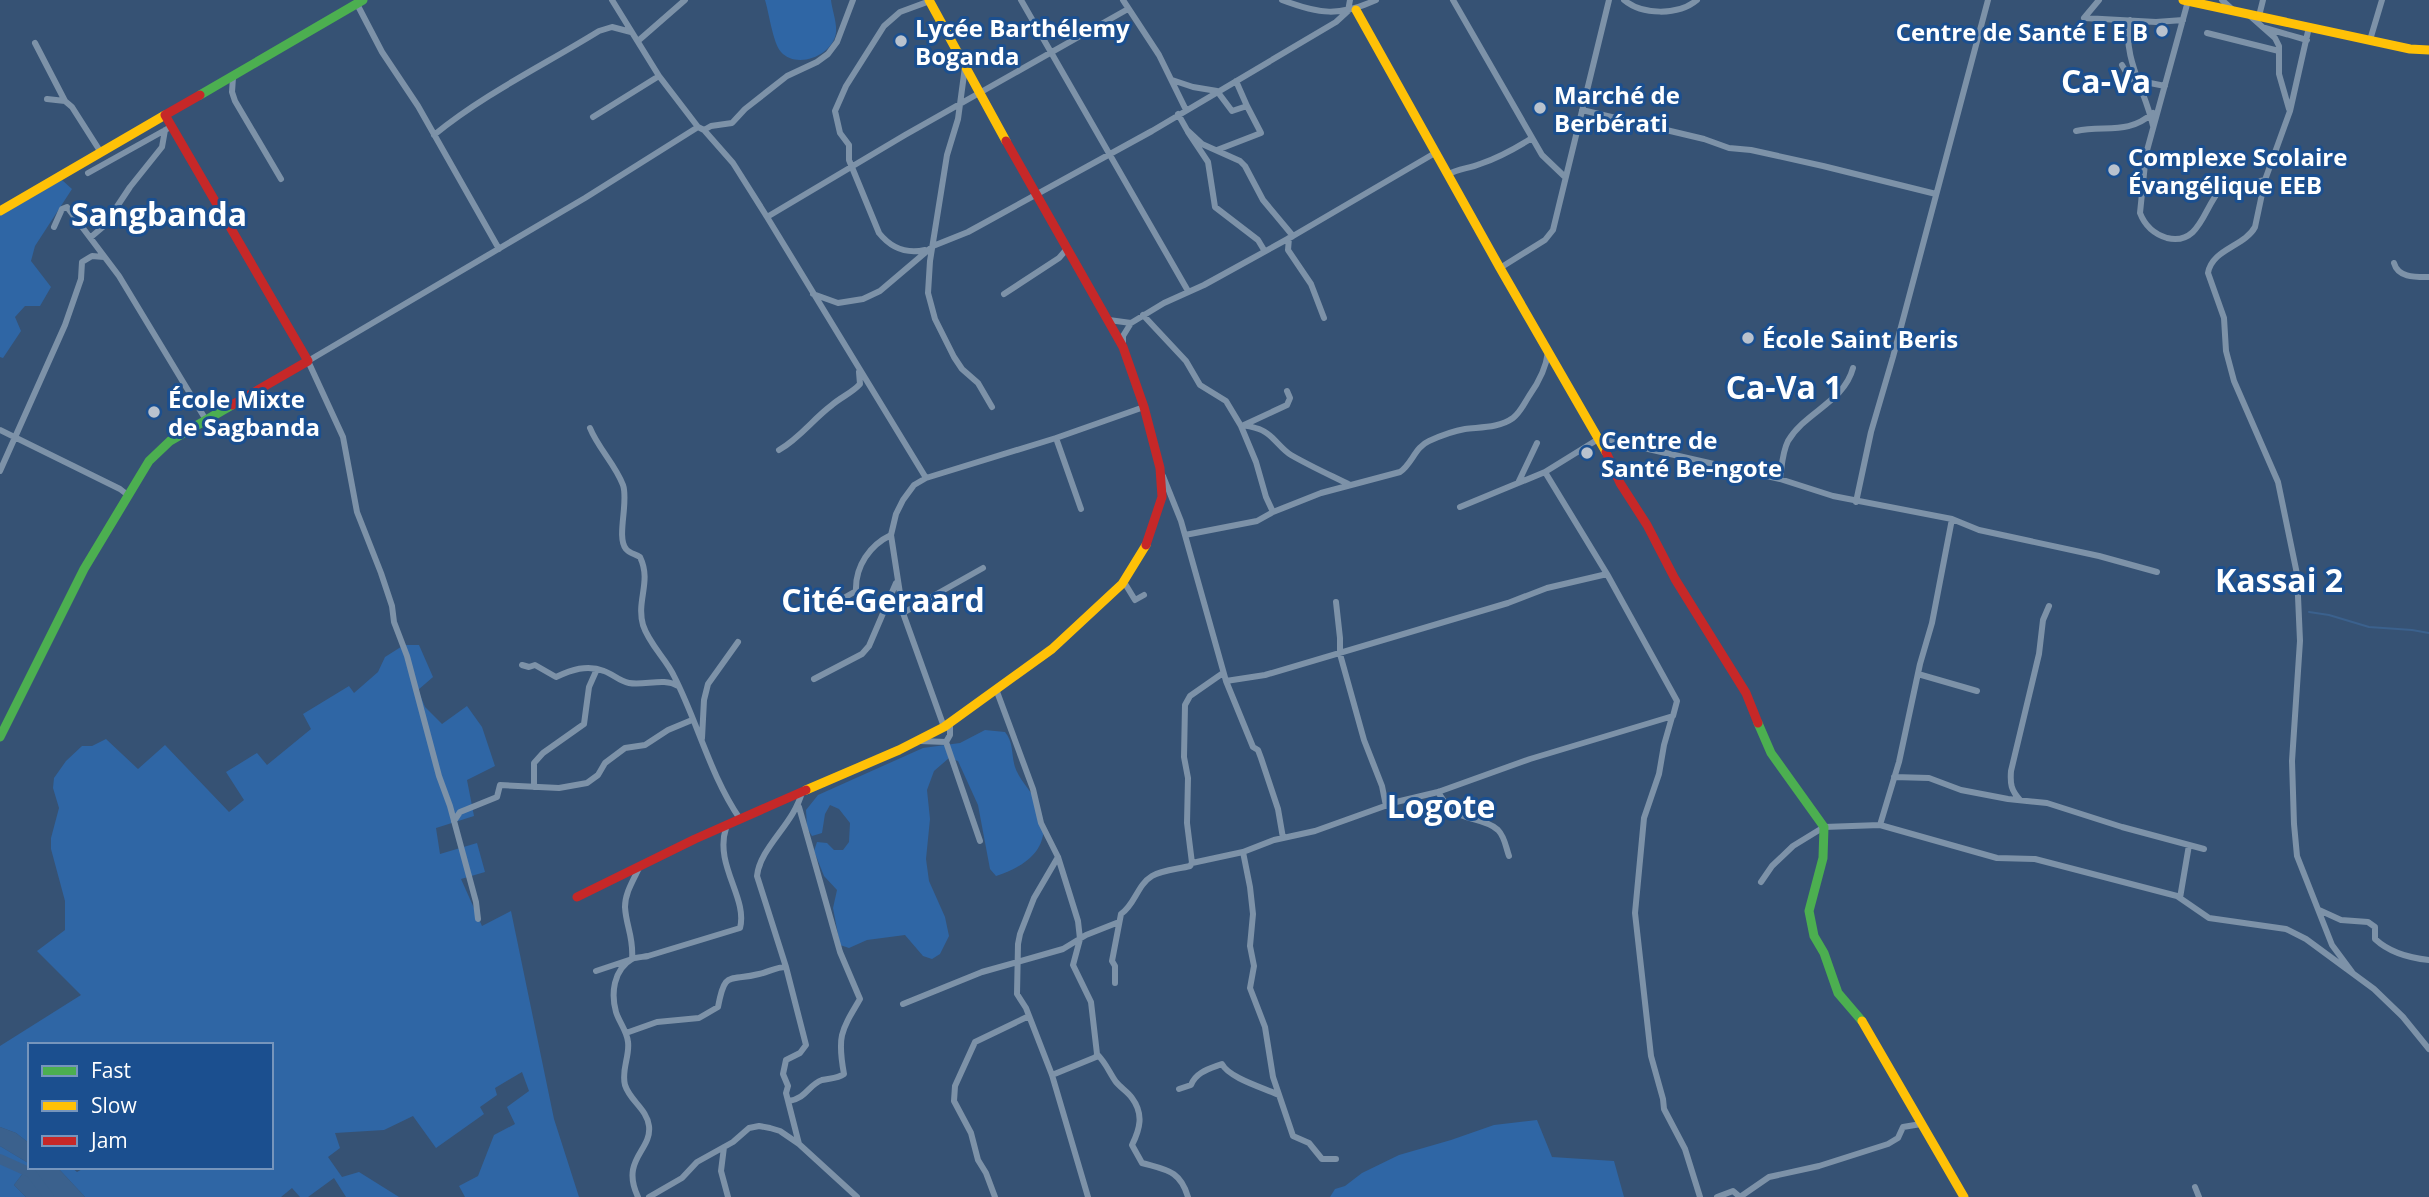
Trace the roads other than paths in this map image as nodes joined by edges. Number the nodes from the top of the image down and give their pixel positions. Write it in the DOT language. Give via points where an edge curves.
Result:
graph roads {
  1 [pos="612,0"];
  2 [pos="685,0"];
  3 [pos="853,0"];
  4 [pos="930,0"];
  5 [pos="1021,0"];
  6 [pos="1123,0"];
  7 [pos="1282,0"];
  8 [pos="1350,0"];
  9 [pos="1376,0"];
  10 [pos="1452,0"];
  11 [pos="1609,0"];
  12 [pos="1624,0"];
  13 [pos="1697,0"];
  14 [pos="1988,0"];
  15 [pos="2099,0"];
  16 [pos="2222,0"];
  17 [pos="2263,0"];
  18 [pos="2382,0"];
  19 [pos="2186,1"];
  20 [pos="360,2"];
  21 [pos="2204,2"];
  22 [pos="1128,9"];
  23 [pos="1352,10"];
  24 [pos="2234,11"];
  25 [pos="2248,14"];
  26 [pos="2259,16"];
  27 [pos="2130,20"];
  28 [pos="2183,20"];
  29 [pos="2264,27"];
  30 [pos="2309,27"];
  31 [pos="632,32"];
  32 [pos="2207,33"];
  33 [pos="2307,40"];
  34 [pos="2370,40"];
  35 [pos="638,41"];
  36 [pos="35,43"];
  37 [pos="2429,50"];
  38 [pos="2279,51"];
  39 [pos="1051,53"];
  40 [pos="2122,65"];
  41 [pos="965,66"];
  42 [pos="659,76"];
  43 [pos="233,77"];
  44 [pos="1172,80"];
  45 [pos="1236,81"];
  46 [pos="2139,82"];
  47 [pos="2165,86"];
  48 [pos="1217,91"];
  49 [pos="980,93"];
  50 [pos="47,99"];
  51 [pos="65,101"];
  52 [pos="961,104"];
  53 [pos="2160,105"];
  54 [pos="1247,106"];
  55 [pos="1186,110"];
  56 [pos="1582,110"];
  57 [pos="2290,111"];
  58 [pos="1178,114"];
  59 [pos="166,115"];
  60 [pos="2151,115"];
  61 [pos="593,117"];
  62 [pos="2154,127"];
  63 [pos="168,128"];
  64 [pos="701,128"];
  65 [pos="1187,130"];
  66 [pos="2076,131"];
  67 [pos="434,135"];
  68 [pos="1532,138"];
  69 [pos="1217,150"];
  70 [pos="100,151"];
  71 [pos="1435,153"];
  72 [pos="1108,154"];
  73 [pos="852,166"];
  74 [pos="88,173"];
  75 [pos="1447,175"];
  76 [pos="1565,177"];
  77 [pos="281,179"];
  78 [pos="2265,180"];
  79 [pos="1936,194"];
  80 [pos="1035,195"];
  81 [pos="0,211"];
  82 [pos="768,217"];
  83 [pos="54,226"];
  84 [pos="91,237"];
  85 [pos="1291,237"];
  86 [pos="1273,246"];
  87 [pos="930,248"];
  88 [pos="499,249"];
  89 [pos="1066,250"];
  90 [pos="1264,250"];
  91 [pos="1288,250"];
  92 [pos="104,257"];
  93 [pos="2394,263"];
  94 [pos="1500,268"];
  95 [pos="2429,277"];
  96 [pos="1188,291"];
  97 [pos="813,294"];
  98 [pos="1004,294"];
  99 [pos="1143,315"];
  100 [pos="1324,318"];
  101 [pos="1110,320"];
  102 [pos="1130,323"];
  103 [pos="1124,347"];
  104 [pos="1548,352"];
  105 [pos="308,361"];
  106 [pos="1853,368"];
  107 [pos="859,370"];
  108 [pos="1287,391"];
  109 [pos="992,407"];
  110 [pos="1144,407"];
  111 [pos="206,420"];
  112 [pos="1242,426"];
  113 [pos="590,428"];
  114 [pos="0,430"];
  115 [pos="15,437"];
  116 [pos="1056,438"];
  117 [pos="1600,438"];
  118 [pos="1537,443"];
  119 [pos="779,450"];
  120 [pos="1160,468"];
  121 [pos="0,471"];
  122 [pos="1545,472"];
  123 [pos="926,478"];
  124 [pos="1780,479"];
  125 [pos="1518,484"];
  126 [pos="1350,485"];
  127 [pos="129,496"];
  128 [pos="1856,502"];
  129 [pos="1460,507"];
  130 [pos="1080,509"];
  131 [pos="1273,512"];
  132 [pos="1952,519"];
  133 [pos="891,535"];
  134 [pos="1185,535"];
  135 [pos="983,568"];
  136 [pos="2157,572"];
  137 [pos="1607,573"];
  138 [pos="898,580"];
  139 [pos="1124,582"];
  140 [pos="1144,595"];
  141 [pos="842,598"];
  142 [pos="1336,602"];
  143 [pos="2049,606"];
  144 [pos="903,613"];
  145 [pos="737,642"];
  146 [pos="1340,654"];
  147 [pos="522,665"];
  148 [pos="597,669"];
  149 [pos="1223,673"];
  150 [pos="1918,674"];
  151 [pos="814,679"];
  152 [pos="1226,681"];
  153 [pos="679,687"];
  154 [pos="996,689"];
  155 [pos="1978,691"];
  156 [pos="1673,716"];
  157 [pos="692,720"];
  158 [pos="947,725"];
  159 [pos="0,737"];
  160 [pos="701,740"];
  161 [pos="918,741"];
  162 [pos="946,742"];
  163 [pos="1895,778"];
  164 [pos="534,787"];
  165 [pos="802,792"];
  166 [pos="1438,792"];
  167 [pos="2020,800"];
  168 [pos="799,806"];
  169 [pos="1387,806"];
  170 [pos="740,819"];
  171 [pos="454,821"];
  172 [pos="1880,825"];
  173 [pos="1824,827"];
  174 [pos="726,828"];
  175 [pos="1283,838"];
  176 [pos="979,841"];
  177 [pos="2189,845"];
  178 [pos="2204,849"];
  179 [pos="1243,852"];
  180 [pos="1509,856"];
  181 [pos="1058,857"];
  182 [pos="1192,863"];
  183 [pos="639,868"];
  184 [pos="1761,882"];
  185 [pos="577,897"];
  186 [pos="2180,898"];
  187 [pos="2319,910"];
  188 [pos="478,919"];
  189 [pos="1119,922"];
  190 [pos="1080,939"];
  191 [pos="632,959"];
  192 [pos="2429,960"];
  193 [pos="1017,962"];
  194 [pos="786,967"];
  195 [pos="596,971"];
  196 [pos="2352,972"];
  197 [pos="1115,983"];
  198 [pos="903,1004"];
  199 [pos="1029,1016"];
  200 [pos="626,1033"];
  201 [pos="2429,1049"];
  202 [pos="1097,1054"];
  203 [pos="1052,1075"];
  204 [pos="1179,1089"];
  205 [pos="1279,1096"];
  206 [pos="789,1101"];
  207 [pos="1922,1124"];
  208 [pos="799,1144"];
  209 [pos="724,1147"];
  210 [pos="1336,1160"];
  211 [pos="2195,1187"];
  212 [pos="846,1188"];
  213 [pos="638,1197"];
  214 [pos="649,1197"];
  215 [pos="728,1197"];
  216 [pos="845,1197"];
  217 [pos="857,1197"];
  218 [pos="995,1197"];
  219 [pos="1088,1197"];
  220 [pos="1188,1197"];
  221 [pos="1700,1197"];
  222 [pos="1717,1197"];
  223 [pos="1964,1197"];
  224 [pos="2199,1197"];
  1 -- 31 [label="street"];
  2 -- 35 [label="street"];
  3 -- 64 [label="street" via="828,54 787,76 733,123"];
  4 -- 41 [label="street"];
  4 -- 73 [label="street" via="900,12 884,26 837,103 837,121 849,145"];
  5 -- 39 [label="street"];
  6 -- 22 [label="street"];
  7 -- 23 [label="street" via="1323,13"];
  8 -- 23 [label="street"];
  9 -- 23 [label="street"];
  10 -- 68 [label="street"];
  11 -- 56 [label="street"];
  12 -- 13 [label="street" via="1652,11 1681,9"];
  14 -- 79 [label="street"];
  15 -- 27 [label="street" via="2084,18"];
  16 -- 24 [label="street"];
  17 -- 26 [label="street"];
  18 -- 34 [label="street"];
  19 -- 21 [label="street"];
  19 -- 28 [label="street"];
  20 -- 43 [label="street"];
  20 -- 67 [label="street" via="382,52"];
  21 -- 24 [label="street"];
  22 -- 39 [label="street"];
  22 -- 44 [label="street"];
  23 -- 45 [label="street"];
  23 -- 71 [label="street"];
  24 -- 25 [label="street"];
  25 -- 26 [label="street"];
  25 -- 29 [label="street"];
  26 -- 30 [label="street"];
  27 -- 28 [label="street"];
  27 -- 46 [label="street" via="2128,38"];
  28 -- 47 [label="street"];
  29 -- 33 [label="street"];
  29 -- 38 [label="street"];
  30 -- 33 [label="street"];
  30 -- 34 [label="street"];
  31 -- 35 [label="street"];
  31 -- 67 [label="street" via="612,27 599,31 463,112"];
  32 -- 38 [label="street"];
  33 -- 57 [label="street"];
  34 -- 37 [label="street"];
  35 -- 42 [label="street"];
  36 -- 51 [label="street"];
  38 -- 57 [label="street" via="2279,75"];
  39 -- 49 [label="street"];
  39 -- 72 [label="street"];
  40 -- 46 [label="street" via="2130,79"];
  41 -- 49 [label="street"];
  41 -- 52 [label="street"];
  42 -- 61 [label="street"];
  42 -- 64 [label="street"];
  43 -- 59 [label="street"];
  43 -- 77 [label="street" via="235,100"];
  44 -- 48 [label="street"];
  44 -- 55 [label="street"];
  45 -- 48 [label="street"];
  45 -- 54 [label="street"];
  46 -- 47 [label="street"];
  46 -- 60 [label="street"];
  47 -- 53 [label="street"];
  48 -- 54 [label="street" via="1232,111"];
  48 -- 55 [label="street"];
  49 -- 52 [label="street"];
  49 -- 80 [label="street"];
  50 -- 51 [label="street"];
  51 -- 70 [label="street"];
  52 -- 73 [label="street"];
  52 -- 87 [label="street"];
  53 -- 60 [label="street"];
  53 -- 62 [label="street"];
  54 -- 69 [label="street" via="1261,133"];
  55 -- 58 [label="street"];
  56 -- 76 [label="street"];
  56 -- 79 [label="street"];
  57 -- 78 [label="street"];
  58 -- 65 [label="street"];
  58 -- 72 [label="street"];
  59 -- 63 [label="street"];
  59 -- 70 [label="street"];
  60 -- 62 [label="street"];
  60 -- 66 [label="street" via="2127,128"];
  62 -- 78 [label="street" via="2146,154 2140,213 2159,235 2186,238 2220,190"];
  63 -- 74 [label="street"];
  63 -- 84 [label="street" via="162,147"];
  63 -- 105 [label="street"];
  64 -- 82 [label="street" via="733,163"];
  64 -- 88 [label="street"];
  65 -- 69 [label="street"];
  65 -- 90 [label="street" via="1208,162 1215,207 1243,226"];
  67 -- 88 [label="street"];
  68 -- 75 [label="street" via="1512,151"];
  68 -- 76 [label="street"];
  69 -- 85 [label="street" via="1245,166"];
  70 -- 81 [label="street"];
  71 -- 75 [label="street"];
  71 -- 85 [label="street"];
  72 -- 80 [label="street"];
  72 -- 96 [label="street"];
  73 -- 82 [label="street"];
  73 -- 87 [label="street" via="884,240 911,252"];
  75 -- 94 [label="street"];
  76 -- 94 [label="street" via="1553,230"];
  78 -- 187 [label="street" via="2252,232 2223,251 2208,272 2224,318 2237,391 2278,482 2297,574 2300,640 2292,761 2294,824 2297,856"];
  79 -- 128 [label="street"];
  80 -- 87 [label="street"];
  80 -- 89 [label="street"];
  82 -- 97 [label="street"];
  83 -- 84 [label="street" via="67,207"];
  84 -- 92 [label="street"];
  85 -- 86 [label="street"];
  85 -- 91 [label="street"];
  86 -- 90 [label="street"];
  86 -- 91 [label="street"];
  87 -- 97 [label="street" via="863,299 834,303"];
  87 -- 109 [label="street" via="928,293 935,319 954,357"];
  88 -- 105 [label="street"];
  89 -- 98 [label="street"];
  89 -- 101 [label="street"];
  90 -- 96 [label="street"];
  91 -- 100 [label="street" via="1311,284"];
  92 -- 111 [label="street"];
  92 -- 115 [label="street" via="92,256 82,262 65,325"];
  93 -- 95 [label="street" via="2405,275"];
  94 -- 104 [label="street"];
  96 -- 99 [label="street"];
  97 -- 107 [label="street"];
  99 -- 102 [label="street"];
  99 -- 112 [label="street" via="1186,360 1200,385 1226,401"];
  101 -- 102 [label="street"];
  101 -- 103 [label="street"];
  102 -- 103 [label="street" via="1123,336"];
  103 -- 110 [label="street"];
  104 -- 117 [label="street"];
  104 -- 126 [label="street" via="1536,386 1511,420 1425,442 1400,472"];
  105 -- 111 [label="street"];
  105 -- 171 [label="street" via="344,437 357,512 392,606"];
  106 -- 124 [label="street" via="1846,386 1789,440"];
  107 -- 119 [label="street" via="856,389"];
  107 -- 123 [label="street"];
  108 -- 112 [label="street" via="1287,405"];
  110 -- 116 [label="street"];
  110 -- 120 [label="street"];
  111 -- 127 [label="street" via="160,449"];
  112 -- 126 [label="street" via="1266,433 1313,469"];
  112 -- 131 [label="street"];
  113 -- 153 [label="street" via="623,485 622,538 627,552 640,557 646,580 640,615 645,631"];
  114 -- 115 [label="street"];
  115 -- 121 [label="street"];
  115 -- 127 [label="street"];
  116 -- 123 [label="street"];
  116 -- 130 [label="street"];
  117 -- 122 [label="street"];
  117 -- 124 [label="street"];
  117 -- 173 [label="street" via="1620,484 1746,693 1771,754"];
  118 -- 125 [label="street"];
  120 -- 134 [label="street"];
  120 -- 139 [label="street" via="1157,516 1148,542"];
  122 -- 125 [label="street"];
  122 -- 137 [label="street"];
  123 -- 133 [label="street" via="903,500"];
  124 -- 128 [label="street"];
  125 -- 129 [label="street"];
  126 -- 131 [label="street"];
  127 -- 159 [label="street" via="85,569"];
  128 -- 132 [label="street"];
  131 -- 134 [label="street" via="1257,521"];
  132 -- 136 [label="street" via="1979,530"];
  132 -- 150 [label="street" via="1933,623"];
  133 -- 138 [label="street"];
  133 -- 141 [label="street" via="871,547 856,591"];
  134 -- 149 [label="street"];
  135 -- 144 [label="street"];
  137 -- 146 [label="street"];
  137 -- 156 [label="street" via="1676,701"];
  138 -- 144 [label="street"];
  138 -- 151 [label="street" via="869,646"];
  139 -- 140 [label="street" via="1135,600"];
  139 -- 154 [label="street" via="1052,649"];
  142 -- 146 [label="street"];
  143 -- 167 [label="street" via="2011,771 2012,791"];
  144 -- 158 [label="street"];
  145 -- 160 [label="street" via="708,684"];
  146 -- 152 [label="street"];
  146 -- 169 [label="street"];
  147 -- 148 [label="street" via="535,665 556,677 572,669"];
  148 -- 153 [label="street" via="630,684 671,681"];
  148 -- 164 [label="street" via="589,687 584,724 534,763"];
  149 -- 152 [label="street"];
  149 -- 182 [label="street" via="1190,696 1185,705"];
  150 -- 155 [label="street"];
  150 -- 163 [label="street"];
  152 -- 175 [label="street" via="1258,750"];
  153 -- 157 [label="street"];
  154 -- 158 [label="street"];
  154 -- 181 [label="street" via="1041,823"];
  156 -- 166 [label="street"];
  156 -- 221 [label="street" via="1644,818 1635,913 1651,1056 1664,1109 1685,1149"];
  157 -- 160 [label="street"];
  157 -- 164 [label="street" via="645,745 625,748 587,783"];
  158 -- 161 [label="street"];
  158 -- 162 [label="street" via="950,735"];
  160 -- 170 [label="street" via="725,798"];
  161 -- 162 [label="street"];
  161 -- 165 [label="street"];
  162 -- 176 [label="street"];
  163 -- 167 [label="street" via="1929,778 1961,790"];
  163 -- 172 [label="street"];
  164 -- 171 [label="street" via="500,785 497,797 460,812"];
  165 -- 168 [label="street"];
  165 -- 170 [label="street"];
  166 -- 169 [label="street"];
  166 -- 180 [label="street" via="1458,814 1497,829"];
  167 -- 177 [label="street" via="2056,805"];
  168 -- 194 [label="street" via="758,863 757,876"];
  168 -- 206 [label="street" via="840,952 860,999 840,1036 844,1074 820,1080 806,1095"];
  169 -- 175 [label="street"];
  170 -- 174 [label="street"];
  171 -- 188 [label="street"];
  172 -- 173 [label="street"];
  172 -- 186 [label="street" via="1972,852 2035,859"];
  173 -- 184 [label="street" via="1793,846"];
  173 -- 207 [label="street" via="1823,858 1810,911 1814,936 1838,993 1866,1026"];
  174 -- 183 [label="street"];
  174 -- 191 [label="street" via="723,849 740,910 740,928"];
  175 -- 179 [label="street"];
  177 -- 178 [label="street"];
  177 -- 186 [label="street"];
  179 -- 182 [label="street"];
  179 -- 205 [label="street" via="1253,914 1250,988 1265,1027"];
  181 -- 190 [label="street"];
  181 -- 193 [label="street" via="1034,898 1020,934"];
  182 -- 189 [label="street" via="1153,875"];
  183 -- 185 [label="street"];
  183 -- 191 [label="street" via="625,906 633,937"];
  186 -- 196 [label="street" via="2209,918 2286,929"];
  187 -- 192 [label="street" via="2341,919 2368,922 2384,947"];
  187 -- 196 [label="street" via="2332,945"];
  189 -- 190 [label="street"];
  189 -- 197 [label="street" via="1112,961"];
  190 -- 193 [label="street" via="1063,949"];
  190 -- 202 [label="street" via="1073,965 1091,1002"];
  191 -- 195 [label="street"];
  191 -- 200 [label="street" via="618,975 612,994"];
  193 -- 198 [label="street"];
  193 -- 199 [label="street" via="1017,994"];
  194 -- 200 [label="street" via="728,980 718,1007 699,1018 657,1022"];
  194 -- 206 [label="street" via="806,1045 786,1060 783,1074"];
  196 -- 201 [label="street" via="2397,1010"];
  199 -- 203 [label="street"];
  199 -- 218 [label="street" via="975,1042 953,1091"];
  200 -- 213 [label="street" via="625,1084 650,1130 635,1158 632,1179"];
  202 -- 203 [label="street"];
  202 -- 220 [label="street" via="1136,1106 1141,1127 1132,1145 1142,1163 1172,1172 1184,1183"];
  203 -- 219 [label="street"];
  204 -- 205 [label="street" via="1191,1085 1201,1072 1222,1064 1232,1074"];
  205 -- 210 [label="street" via="1293,1136 1309,1143 1322,1159"];
  206 -- 208 [label="street"];
  207 -- 222 [label="street" via="1903,1128 1888,1144 1769,1177 1740,1196 1733,1191"];
  207 -- 223 [label="street"];
  208 -- 209 [label="street" via="780,1131 759,1126"];
  208 -- 212 [label="street"];
  209 -- 214 [label="street"];
  209 -- 215 [label="street" via="721,1171"];
  211 -- 224 [label="street"];
  212 -- 216 [label="street"];
  212 -- 217 [label="street"];
}
